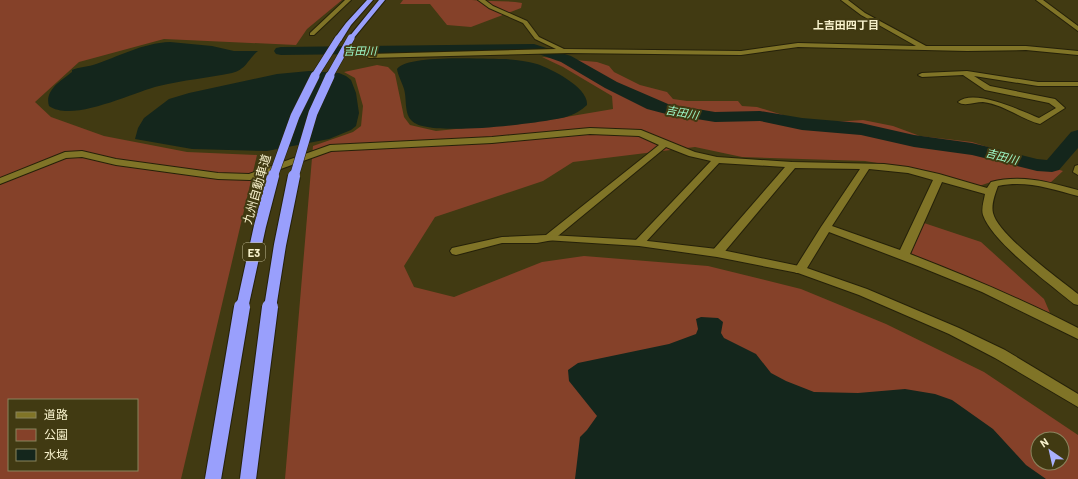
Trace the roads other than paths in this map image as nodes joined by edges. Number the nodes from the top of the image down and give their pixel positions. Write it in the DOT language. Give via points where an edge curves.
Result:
graph roads {
  1 [pos="348,0"];
  2 [pos="370,0"];
  3 [pos="382,0"];
  4 [pos="481,0"];
  5 [pos="844,0"];
  6 [pos="1039,0"];
  7 [pos="1077,27"];
  8 [pos="312,34"];
  9 [pos="925,48"];
  10 [pos="568,51"];
  11 [pos="1078,53"];
  12 [pos="369,56"];
  13 [pos="964,73"];
  14 [pos="922,75"];
  15 [pos="1078,84"];
  16 [pos="962,102"];
  17 [pos="664,144"];
  18 [pos="717,160"];
  19 [pos="792,165"];
  20 [pos="866,167"];
  21 [pos="1078,168"];
  22 [pos="1078,172"];
  23 [pos="939,177"];
  24 [pos="0,181"];
  25 [pos="990,192"];
  26 [pos="1078,193"];
  27 [pos="826,227"];
  28 [pos="549,238"];
  29 [pos="639,244"];
  30 [pos="456,251"];
  31 [pos="717,253"];
  32 [pos="904,255"];
  33 [pos="800,270"];
  34 [pos="1078,301"];
  35 [pos="1078,334"];
  36 [pos="1078,401"];
  37 [pos="213,479"];
  38 [pos="248,479"];
  1 -- 8 [label="street"];
  2 -- 37 [label="highway, 九州自動車道 / E3, bridge" via="348,24 323,59 296,111 268,191 226,390"];
  3 -- 38 [label="highway, E3, bridge" via="351,38 329,76 302,142 290,188 272,287"];
  4 -- 10 [label="street" via="525,22 537,38"];
  5 -- 9 [label="street" via="863,14"];
  6 -- 7 [label="street"];
  9 -- 10 [label="street" via="798,45 741,53"];
  9 -- 11 [label="street" via="1026,48"];
  10 -- 12 [label="street"];
  13 -- 14 [label="street"];
  13 -- 15 [label="street" via="1038,84"];
  13 -- 16 [label="street" via="988,88 1052,101 1061,108 1040,121 983,100"];
  17 -- 18 [label="street"];
  17 -- 24 [label="street" via="641,133 590,131 492,140 330,148 250,177 218,176 116,162 82,154 65,155"];
  17 -- 28 [label="street"];
  18 -- 19 [label="street"];
  18 -- 29 [label="street"];
  19 -- 20 [label="street"];
  19 -- 31 [label="street"];
  20 -- 23 [label="street" via="908,170"];
  20 -- 27 [label="street"];
  21 -- 22 [label="street"];
  23 -- 25 [label="street"];
  23 -- 32 [label="street"];
  25 -- 26 [label="street" via="994,184 1018,180"];
  25 -- 34 [label="street" via="988,214 995,228"];
  27 -- 32 [label="street"];
  27 -- 33 [label="street"];
  28 -- 29 [label="street"];
  28 -- 30 [label="street" via="500,240"];
  29 -- 31 [label="street"];
  31 -- 33 [label="street"];
  32 -- 35 [label="street" via="959,277"];
  33 -- 36 [label="street" via="863,292 954,331 1000,354"];
}
